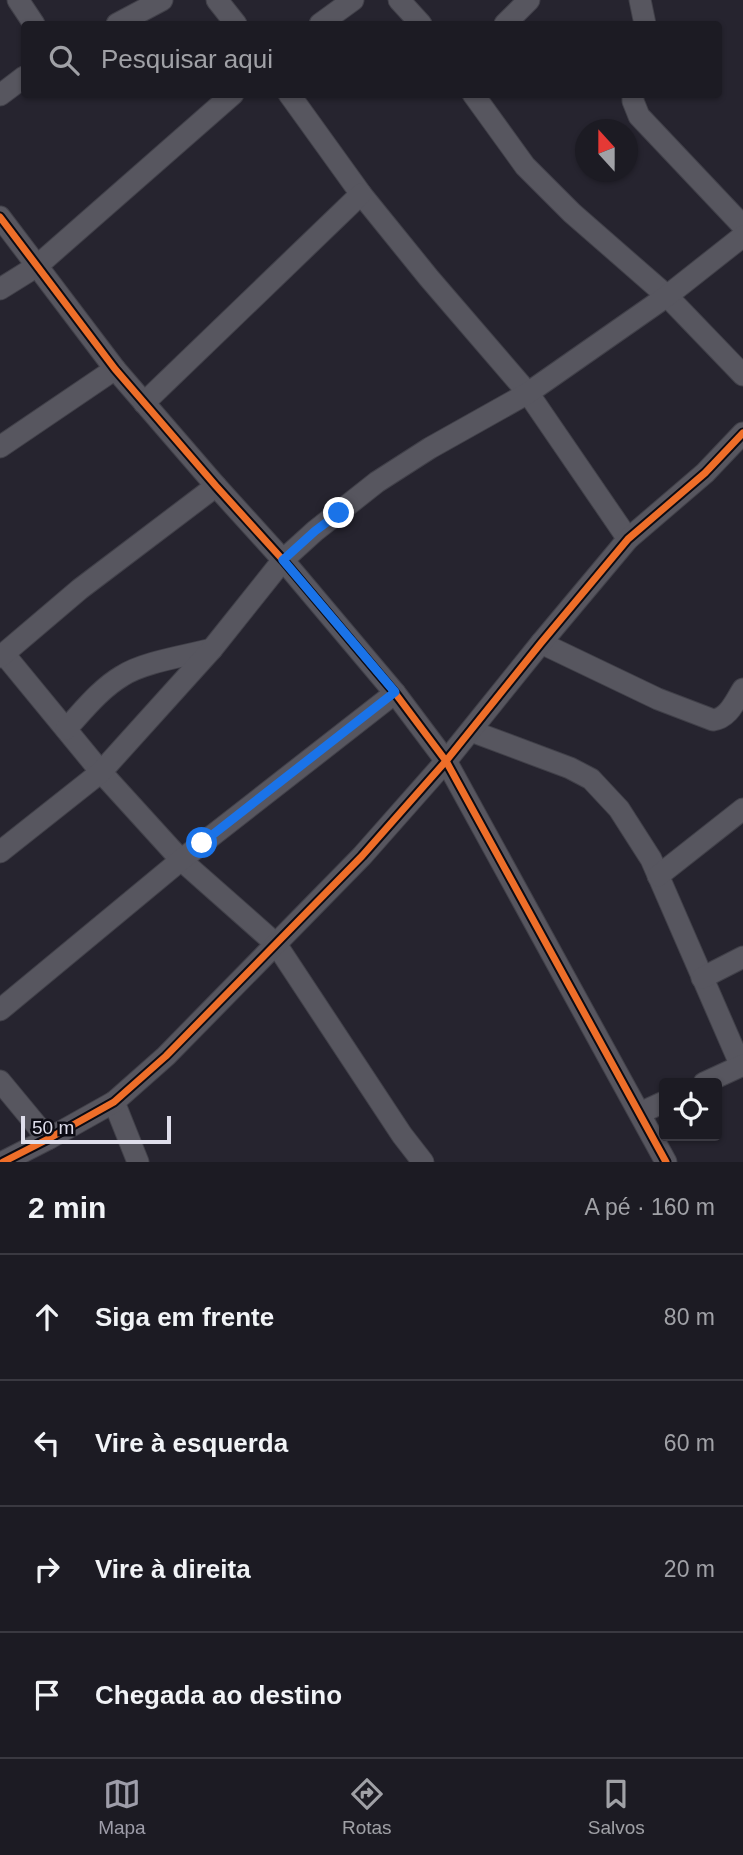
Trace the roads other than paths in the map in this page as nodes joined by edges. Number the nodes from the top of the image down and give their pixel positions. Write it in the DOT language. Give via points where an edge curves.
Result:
graph roads {
  1 [pos="19,0"];
  2 [pos="162,0"];
  3 [pos="217,0"];
  4 [pos="353,0"];
  5 [pos="399,0"];
  6 [pos="529,0"];
  7 [pos="640,0"];
  8 [pos="32,21"];
  9 [pos="123,21"];
  10 [pos="234,21"];
  11 [pos="324,21"];
  12 [pos="418,21"];
  13 [pos="508,21"];
  14 [pos="644,21"];
  15 [pos="21,80"];
  16 [pos="0,94"];
  17 [pos="228,98"];
  18 [pos="292,98"];
  19 [pos="476,98"];
  20 [pos="633,98"];
  21 [pos="361,194"];
  22 [pos="0,217"];
  23 [pos="743,226"];
  24 [pos="743,236"];
  25 [pos="37,266"];
  26 [pos="0,289"];
  27 [pos="667,296"];
  28 [pos="115,369"];
  29 [pos="743,375"];
  30 [pos="528,393"];
  31 [pos="144,403"];
  32 [pos="743,433"];
  33 [pos="0,447"];
  34 [pos="216,486"];
  35 [pos="628,539"];
  36 [pos="283,560"];
  37 [pos="541,643"];
  38 [pos="212,649"];
  39 [pos="2,656"];
  40 [pos="743,689"];
  41 [pos="395,692"];
  42 [pos="66,729"];
  43 [pos="471,731"];
  44 [pos="446,761"];
  45 [pos="101,772"];
  46 [pos="743,809"];
  47 [pos="0,852"];
  48 [pos="181,860"];
  49 [pos="659,876"];
  50 [pos="276,944"];
  51 [pos="743,957"];
  52 [pos="702,978"];
  53 [pos="0,1010"];
  54 [pos="742,1065"];
  55 [pos="715,1078"];
  56 [pos="0,1082"];
  57 [pos="114,1102"];
  58 [pos="659,1104"];
  59 [pos="640,1113"];
  60 [pos="48,1139"];
  61 [pos="3,1162"];
  62 [pos="138,1162"];
  63 [pos="423,1162"];
  64 [pos="666,1162"];
  1 -- 8 [label="street"];
  2 -- 9 [label="street"];
  3 -- 10 [label="street"];
  4 -- 11 [label="street"];
  5 -- 12 [label="street"];
  6 -- 13 [label="street"];
  7 -- 14 [label="street"];
  15 -- 16 [label="street"];
  17 -- 25 [label="street"];
  18 -- 21 [label="street"];
  19 -- 27 [label="street" via="525,166"];
  20 -- 23 [label="street" via="639,116"];
  21 -- 30 [label="street"];
  21 -- 31 [label="street"];
  22 -- 25 [label="street"];
  24 -- 27 [label="street"];
  25 -- 26 [label="street"];
  25 -- 28 [label="street"];
  27 -- 29 [label="street"];
  27 -- 30 [label="street"];
  28 -- 31 [label="street"];
  28 -- 33 [label="street"];
  30 -- 35 [label="street"];
  30 -- 36 [label="street" via="377,482"];
  31 -- 34 [label="street"];
  32 -- 35 [label="street" via="705,473"];
  34 -- 36 [label="street"];
  34 -- 39 [label="street" via="80,589"];
  35 -- 37 [label="street"];
  36 -- 38 [label="street"];
  36 -- 41 [label="street"];
  37 -- 40 [label="street" via="713,720 727,715"];
  37 -- 43 [label="street"];
  38 -- 42 [label="street" via="123,675"];
  38 -- 45 [label="street"];
  39 -- 42 [label="street"];
  41 -- 44 [label="street"];
  41 -- 48 [label="street"];
  42 -- 45 [label="street"];
  43 -- 44 [label="street"];
  43 -- 49 [label="street" via="591,779 619,809"];
  44 -- 50 [label="street"];
  44 -- 59 [label="street"];
  45 -- 47 [label="street"];
  45 -- 48 [label="street"];
  46 -- 49 [label="street"];
  48 -- 50 [label="street"];
  48 -- 53 [label="street"];
  49 -- 52 [label="street"];
  50 -- 57 [label="street"];
  50 -- 63 [label="street"];
  51 -- 52 [label="street"];
  52 -- 54 [label="street"];
  54 -- 55 [label="street"];
  56 -- 60 [label="street"];
  57 -- 60 [label="street"];
  57 -- 62 [label="street"];
  58 -- 59 [label="street"];
  59 -- 64 [label="street"];
  60 -- 61 [label="street"];
}
